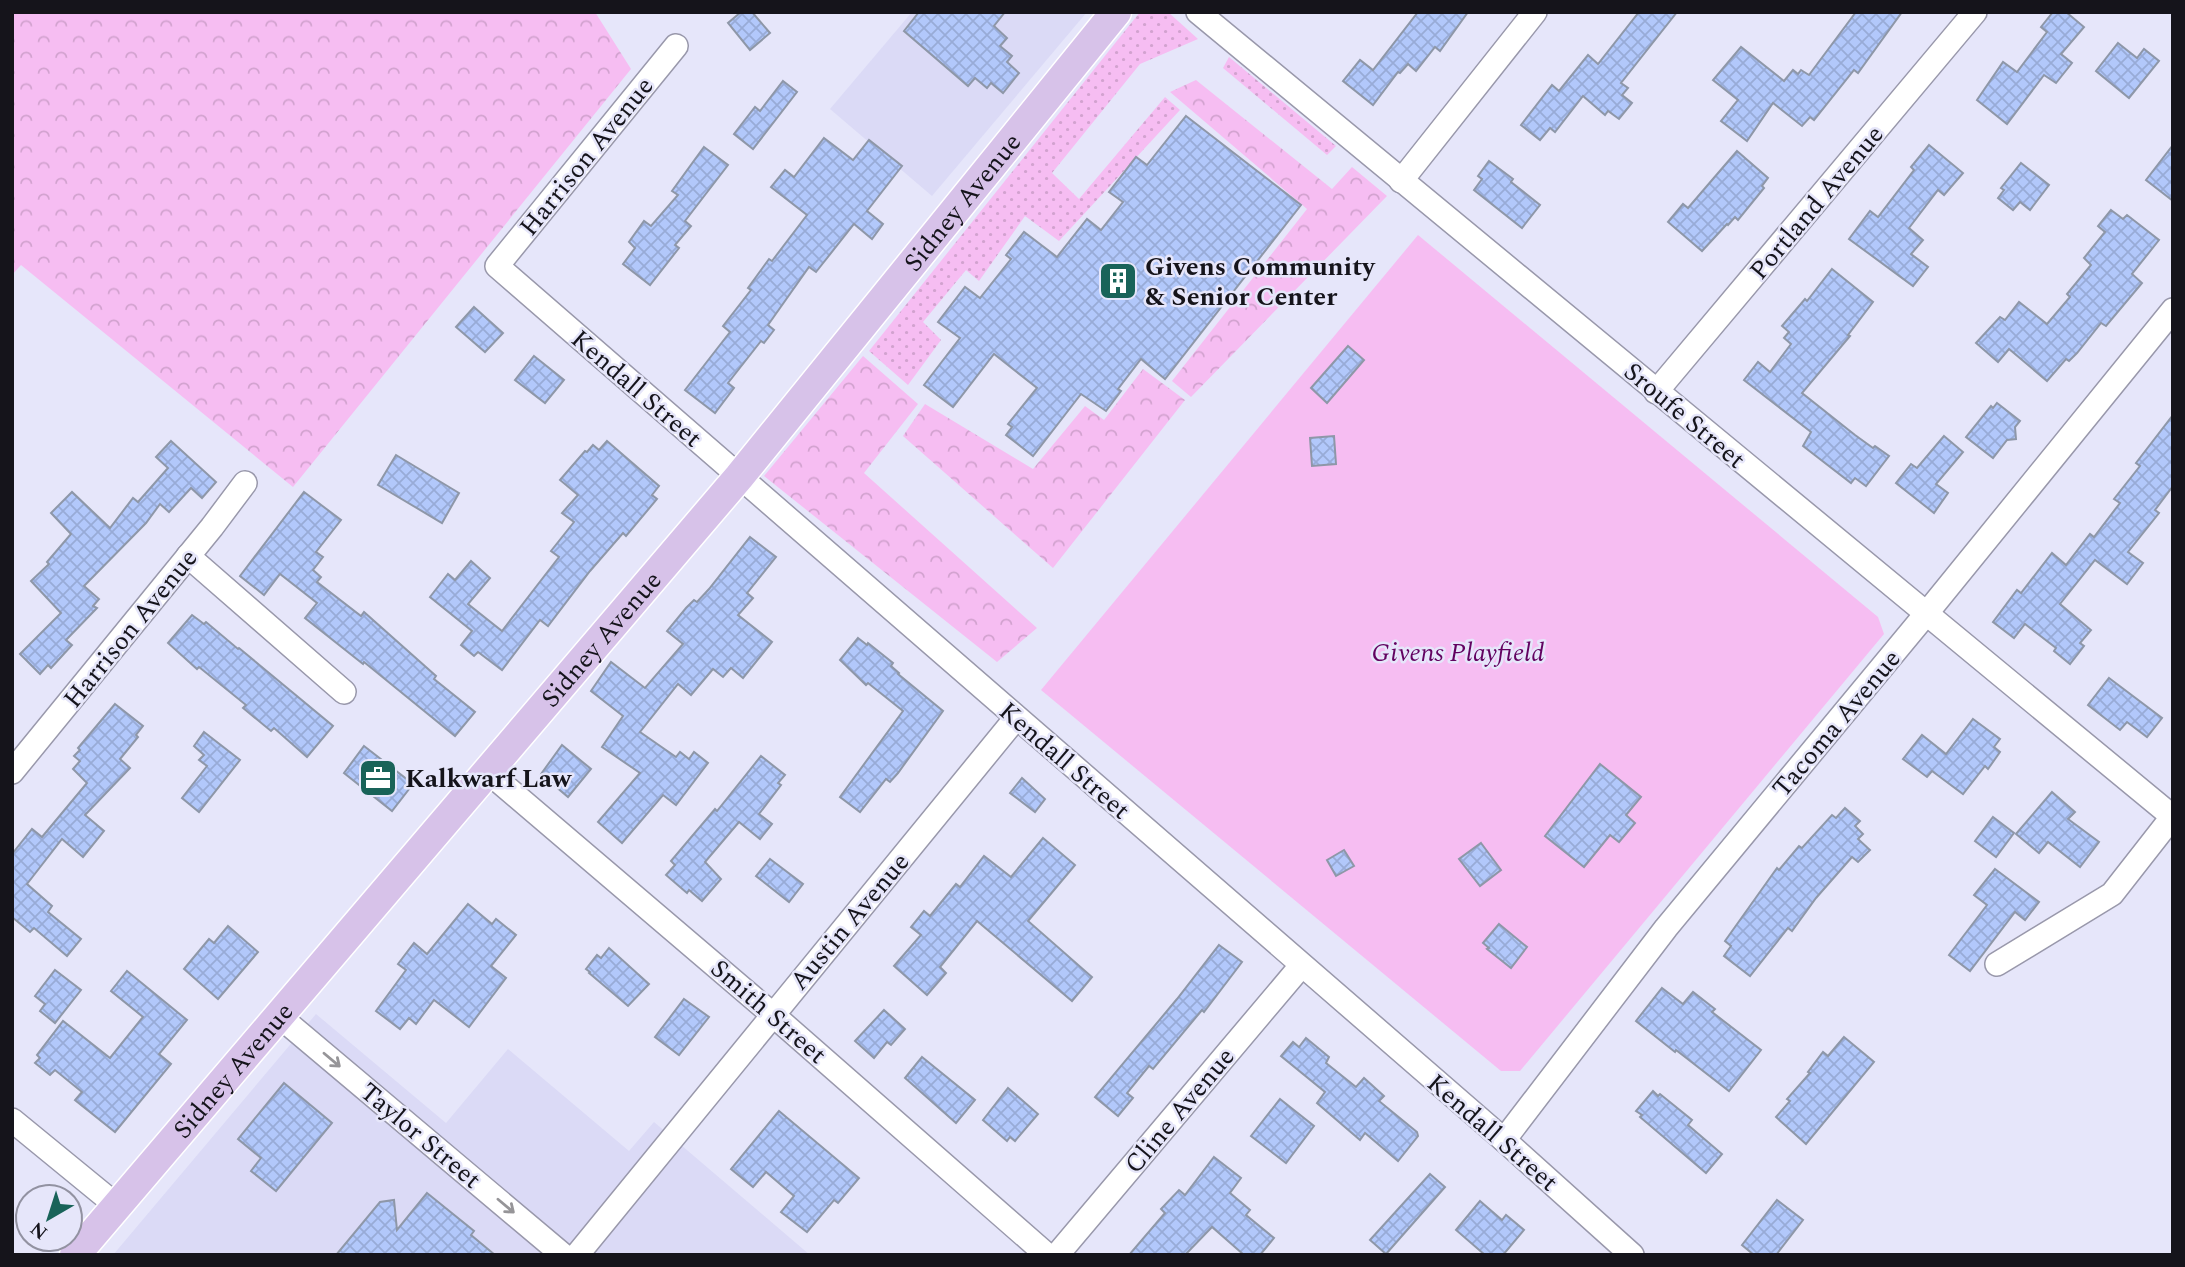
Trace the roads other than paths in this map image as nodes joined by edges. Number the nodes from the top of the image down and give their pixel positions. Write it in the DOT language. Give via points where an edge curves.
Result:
graph roads {
  1 [pos="1116,12"];
  2 [pos="1198,12"];
  3 [pos="1535,12"];
  4 [pos="1975,12"];
  5 [pos="676,46"];
  6 [pos="1401,181"];
  7 [pos="497,266"];
  8 [pos="2173,310"];
  9 [pos="1656,392"];
  10 [pos="739,477"];
  11 [pos="245,483"];
  12 [pos="188,556"];
  13 [pos="1926,614"];
  14 [pos="344,692"];
  15 [pos="1016,718"];
  16 [pos="15,763"];
  17 [pos="487,771"];
  18 [pos="2172,817"];
  19 [pos="1997,964"];
  20 [pos="1301,966"];
  21 [pos="772,1014"];
  22 [pos="279,1016"];
  23 [pos="12,1120"];
  24 [pos="1504,1140"];
  25 [pos="117,1206"];
  26 [pos="75,1255"];
  27 [pos="563,1255"];
  28 [pos="577,1255"];
  29 [pos="1047,1255"];
  30 [pos="1058,1255"];
  31 [pos="1632,1255"];
  1 -- 10 [label="main road, Sidney Avenue"];
  2 -- 6 [label="street, Sroufe Street"];
  3 -- 6 [label="street"];
  4 -- 9 [label="street, Portland Avenue"];
  5 -- 7 [label="street, Harrison Avenue"];
  6 -- 9 [label="street, Sroufe Street"];
  7 -- 10 [label="street, Kendall Street"];
  8 -- 13 [label="street, Tacoma Avenue"];
  9 -- 13 [label="street, Sroufe Street"];
  10 -- 15 [label="street, Kendall Street"];
  10 -- 17 [label="main road, Sidney Avenue"];
  11 -- 12 [label="street, Harrison Avenue"];
  12 -- 14 [label="street"];
  12 -- 16 [label="street, Harrison Avenue"];
  13 -- 18 [label="street, Sroufe Street"];
  13 -- 24 [label="street, Tacoma Avenue" via="1666,928"];
  15 -- 20 [label="street, Kendall Street"];
  15 -- 21 [label="street, Austin Avenue"];
  17 -- 21 [label="street, Smith Street"];
  17 -- 22 [label="main road, Sidney Avenue"];
  18 -- 19 [label="street" via="2112,894"];
  20 -- 24 [label="street, Kendall Street"];
  20 -- 30 [label="street, Cline Avenue"];
  21 -- 28 [label="street, Austin Avenue"];
  21 -- 29 [label="street, Smith Street"];
  22 -- 25 [label="main road, Sidney Avenue"];
  22 -- 27 [label="street, Taylor Street, one-way"];
  23 -- 25 [label="street"];
  24 -- 31 [label="street, Kendall Street"];
  25 -- 26 [label="main road, Sidney Avenue"];
}
